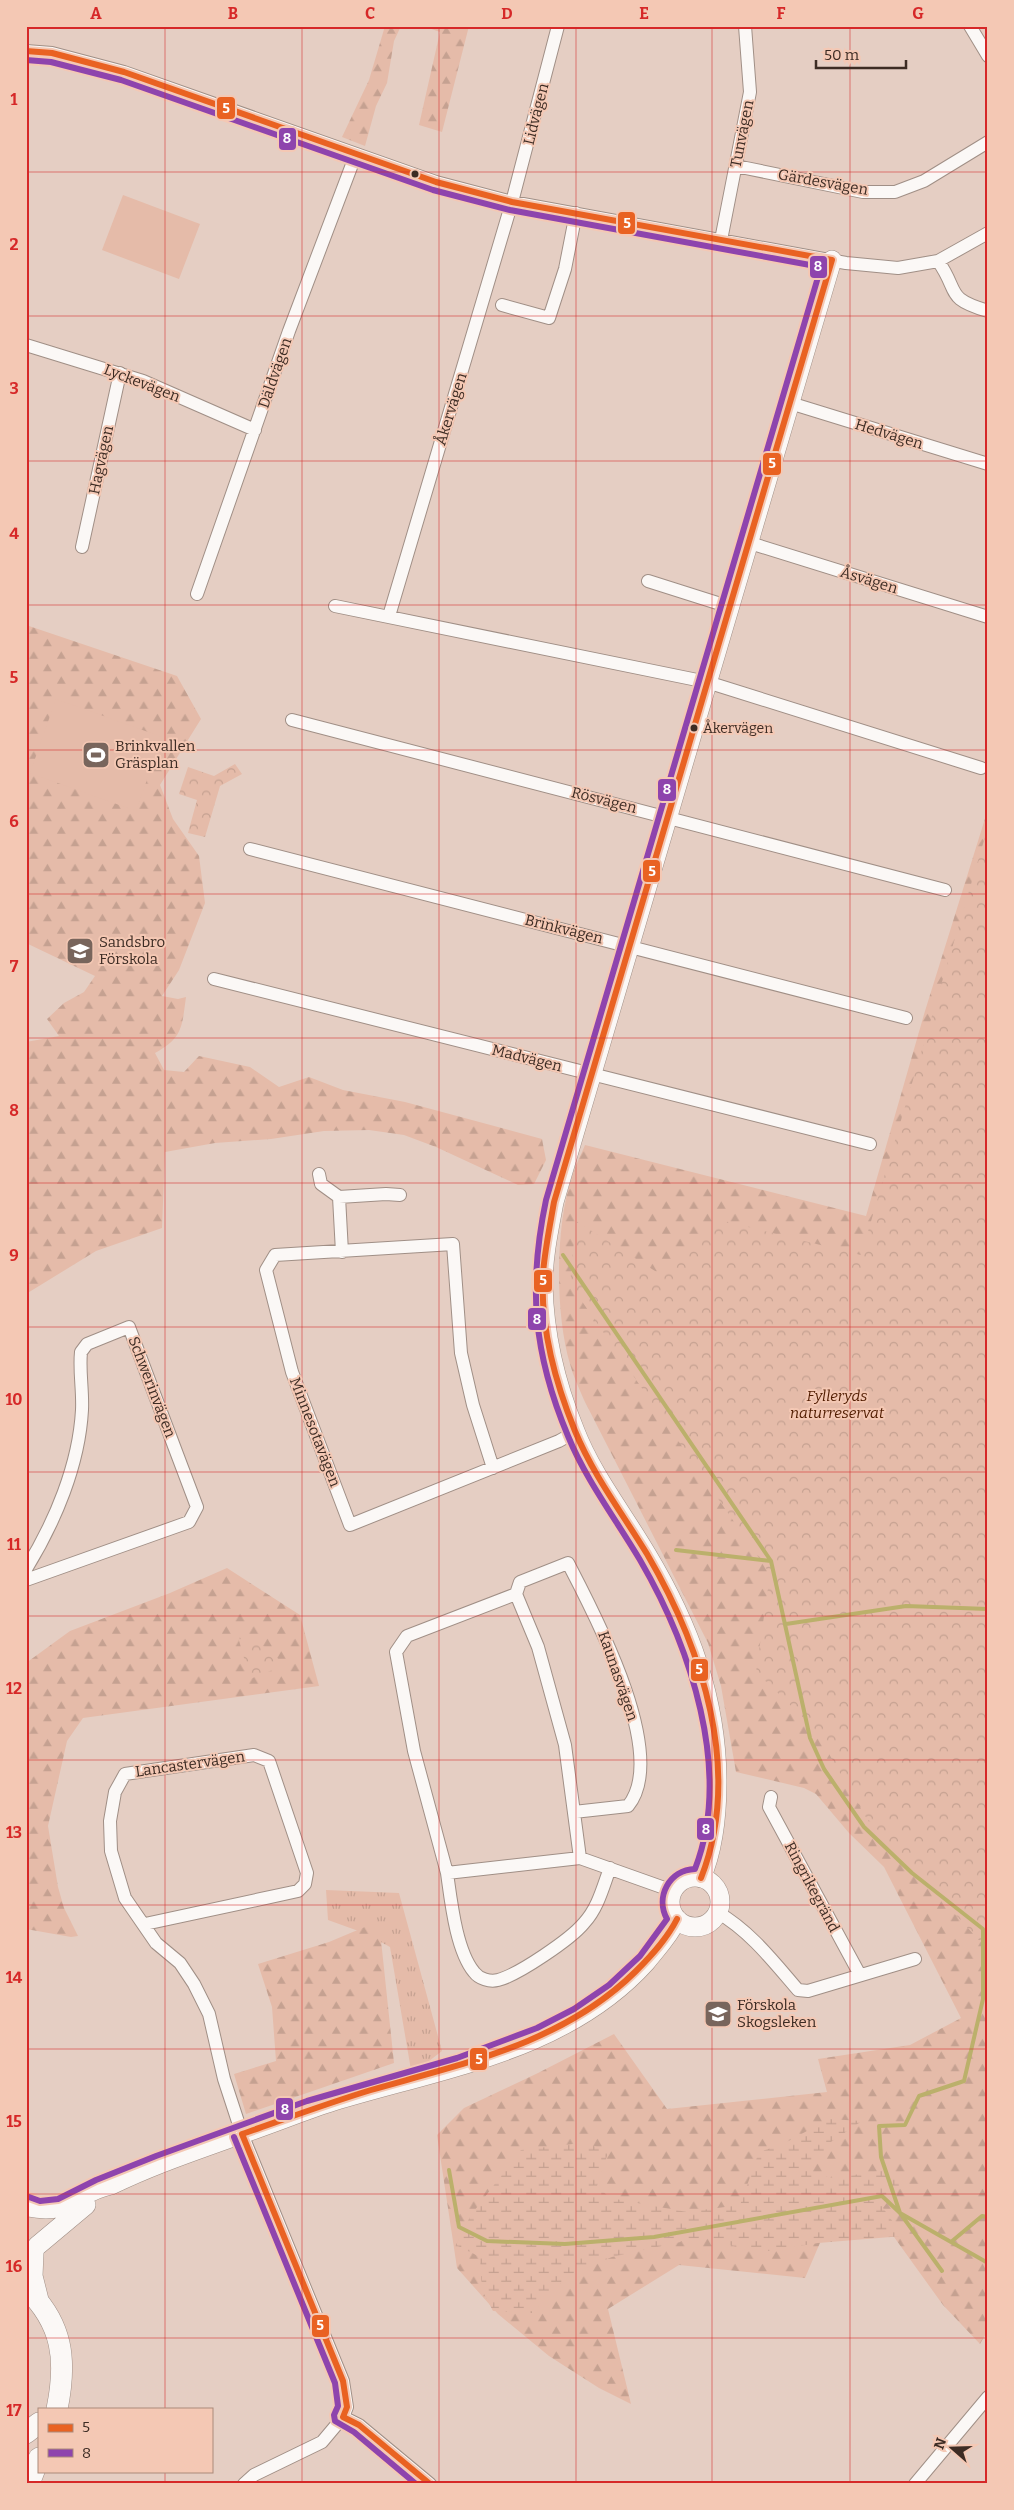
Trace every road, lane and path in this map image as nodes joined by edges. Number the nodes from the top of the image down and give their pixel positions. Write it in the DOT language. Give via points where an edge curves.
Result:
graph roads {
  1 [pos="558,26"];
  2 [pos="746,26"];
  3 [pos="970,26"];
  4 [pos="26,51"];
  5 [pos="988,56"];
  6 [pos="988,142"];
  7 [pos="356,154"];
  8 [pos="736,166"];
  9 [pos="512,202"];
  10 [pos="576,213"];
  11 [pos="988,233"];
  12 [pos="721,240"];
  13 [pos="832,260"];
  14 [pos="938,261"];
  15 [pos="502,305"];
  16 [pos="988,311"];
  17 [pos="26,345"];
  18 [pos="120,373"];
  19 [pos="790,403"];
  20 [pos="255,430"];
  21 [pos="988,464"];
  22 [pos="750,543"];
  23 [pos="82,547"];
  24 [pos="648,581"];
  25 [pos="197,594"];
  26 [pos="335,606"];
  27 [pos="730,607"];
  28 [pos="389,616"];
  29 [pos="988,616"];
  30 [pos="706,682"];
  31 [pos="292,720"];
  32 [pos="981,768"];
  33 [pos="667,816"];
  34 [pos="250,849"];
  35 [pos="945,890"];
  36 [pos="628,946"];
  37 [pos="214,978"];
  38 [pos="906,1018"];
  39 [pos="593,1075"];
  40 [pos="870,1144"];
  41 [pos="319,1174"];
  42 [pos="400,1195"];
  43 [pos="339,1197"];
  44 [pos="342,1252"];
  45 [pos="575,1432"];
  46 [pos="493,1468"];
  47 [pos="26,1569"];
  48 [pos="26,1580"];
  49 [pos="516,1594"];
  50 [pos="771,1797"];
  51 [pos="574,1812"];
  52 [pos="580,1858"];
  53 [pos="610,1868"];
  54 [pos="447,1873"];
  55 [pos="701,1878"];
  56 [pos="672,1891"];
  57 [pos="717,1912"];
  58 [pos="677,1919"];
  59 [pos="145,1924"];
  60 [pos="915,1959"];
  61 [pos="860,1976"];
  62 [pos="242,2134"];
  63 [pos="111,2184"];
  64 [pos="27,2206"];
  65 [pos="32,2253"];
  66 [pos="32,2294"];
  67 [pos="60,2387"];
  68 [pos="988,2397"];
  69 [pos="50,2408"];
  70 [pos="57,2408"];
  71 [pos="343,2417"];
  72 [pos="38,2424"];
  73 [pos="26,2433"];
  74 [pos="38,2461"];
  75 [pos="29,2484"];
  76 [pos="244,2484"];
  77 [pos="430,2484"];
  78 [pos="915,2484"];
  1 -- 9 [label="street, Lidvägen"];
  2 -- 8 [label="street, Tunvägen" via="750,92"];
  3 -- 5 [label="street"];
  4 -- 7 [label="street" via="52,53 122,72"];
  6 -- 8 [label="street, Gärdesvägen" via="924,181 895,192 863,192"];
  7 -- 9 [label="street" via="436,182"];
  7 -- 20 [label="street, Däldvägen"];
  8 -- 12 [label="street, Tunvägen"];
  9 -- 10 [label="street"];
  9 -- 28 [label="street, Åkervägen"];
  10 -- 12 [label="street"];
  10 -- 15 [label="street" via="565,269 549,318"];
  11 -- 14 [label="street"];
  12 -- 13 [label="street"];
  13 -- 14 [label="street" via="898,268"];
  13 -- 19 [label="street"];
  14 -- 16 [label="street" via="959,299 969,306"];
  17 -- 18 [label="street, Lyckevägen"];
  18 -- 20 [label="street, Lyckevägen"];
  18 -- 23 [label="street, Hagvägen"];
  19 -- 21 [label="street, Hedvägen"];
  19 -- 22 [label="street"];
  20 -- 25 [label="street, Däldvägen"];
  22 -- 27 [label="street"];
  22 -- 29 [label="street, Åsvägen"];
  24 -- 27 [label="street"];
  26 -- 28 [label="street"];
  27 -- 30 [label="street"];
  28 -- 30 [label="street"];
  30 -- 32 [label="street"];
  30 -- 33 [label="street"];
  31 -- 33 [label="street, Rösvägen"];
  33 -- 35 [label="street, Rösvägen"];
  33 -- 36 [label="street"];
  34 -- 36 [label="street, Brinkvägen"];
  36 -- 38 [label="street, Brinkvägen"];
  36 -- 39 [label="street"];
  37 -- 39 [label="street, Madvägen"];
  39 -- 40 [label="street, Madvägen"];
  39 -- 45 [label="street" via="554,1202 543,1282 545,1326"];
  41 -- 43 [label="street" via="321,1184"];
  42 -- 43 [label="street"];
  43 -- 44 [label="street"];
  44 -- 46 [label="street, Minnesotavägen" via="452,1244 461,1353"];
  44 -- 46 [label="street, Minnesotavägen" via="276,1255 266,1270 292,1372 350,1525"];
  45 -- 46 [label="street, Minnesotavägen"];
  45 -- 55 [label="street" via="679,1613 706,1684 717,1759 717,1798 715,1829"];
  47 -- 48 [label="street, Schwerinvägen" via="60,1499 76,1449 82,1410 81,1352 87,1344 129,1327 197,1507 195,1515 189,1522"];
  49 -- 51 [label="street" via="538,1647 553,1699 565,1745"];
  49 -- 51 [label="street, Kaunasvägen" via="520,1582 568,1563 610,1647 632,1710 639,1758 634,1798 628,1806"];
  49 -- 54 [label="street, Kaunasvägen" via="407,1636 396,1652 414,1750"];
  50 -- 61 [label="street, Ringrikegränd" via="769,1806"];
  51 -- 52 [label="street"];
  52 -- 53 [label="street"];
  52 -- 54 [label="street"];
  53 -- 54 [label="street, Kaunasvägen" via="596,1908 569,1938 498,1980 483,1979 474,1973 465,1957"];
  53 -- 56 [label="street"];
  55 -- 56 [label="street" via="688,1878"];
  55 -- 57 [label="street" via="717,1892"];
  56 -- 58 [label="street" via="670,1906"];
  57 -- 58 [label="street" via="708,1923 695,1927"];
  57 -- 61 [label="street" via="736,1923 754,1940 798,1990 808,1991"];
  58 -- 62 [label="street" via="636,1972 603,2001 528,2043 332,2102"];
  59 -- 59 [label="street, Lancastervägen" via="125,1898 111,1851 110,1821 115,1792 125,1774 254,1755 269,1761 307,1873 305,1884 298,1891"];
  59 -- 62 [label="street, Lancastervägen" via="156,1943 180,1963 209,2014 224,2079"];
  60 -- 61 [label="street"];
  62 -- 63 [label="street" via="182,2154"];
  62 -- 71 [label="street, Lancastervägen" via="343,2381 347,2407"];
  63 -- 64 [label="street" via="99,2187 65,2207 51,2210"];
  63 -- 65 [label="street"];
  64 -- 65 [label="street" via="39,2225"];
  65 -- 66 [label="main road"];
  66 -- 67 [label="main road" via="51,2320 58,2340 63,2364"];
  67 -- 69 [label="main road"];
  67 -- 70 [label="main road"];
  68 -- 78 [label="street"];
  71 -- 76 [label="street" via="322,2442 254,2475"];
  71 -- 77 [label="street" via="359,2425"];
  72 -- 73 [label="main road"];
  74 -- 75 [label="main road"];
}
